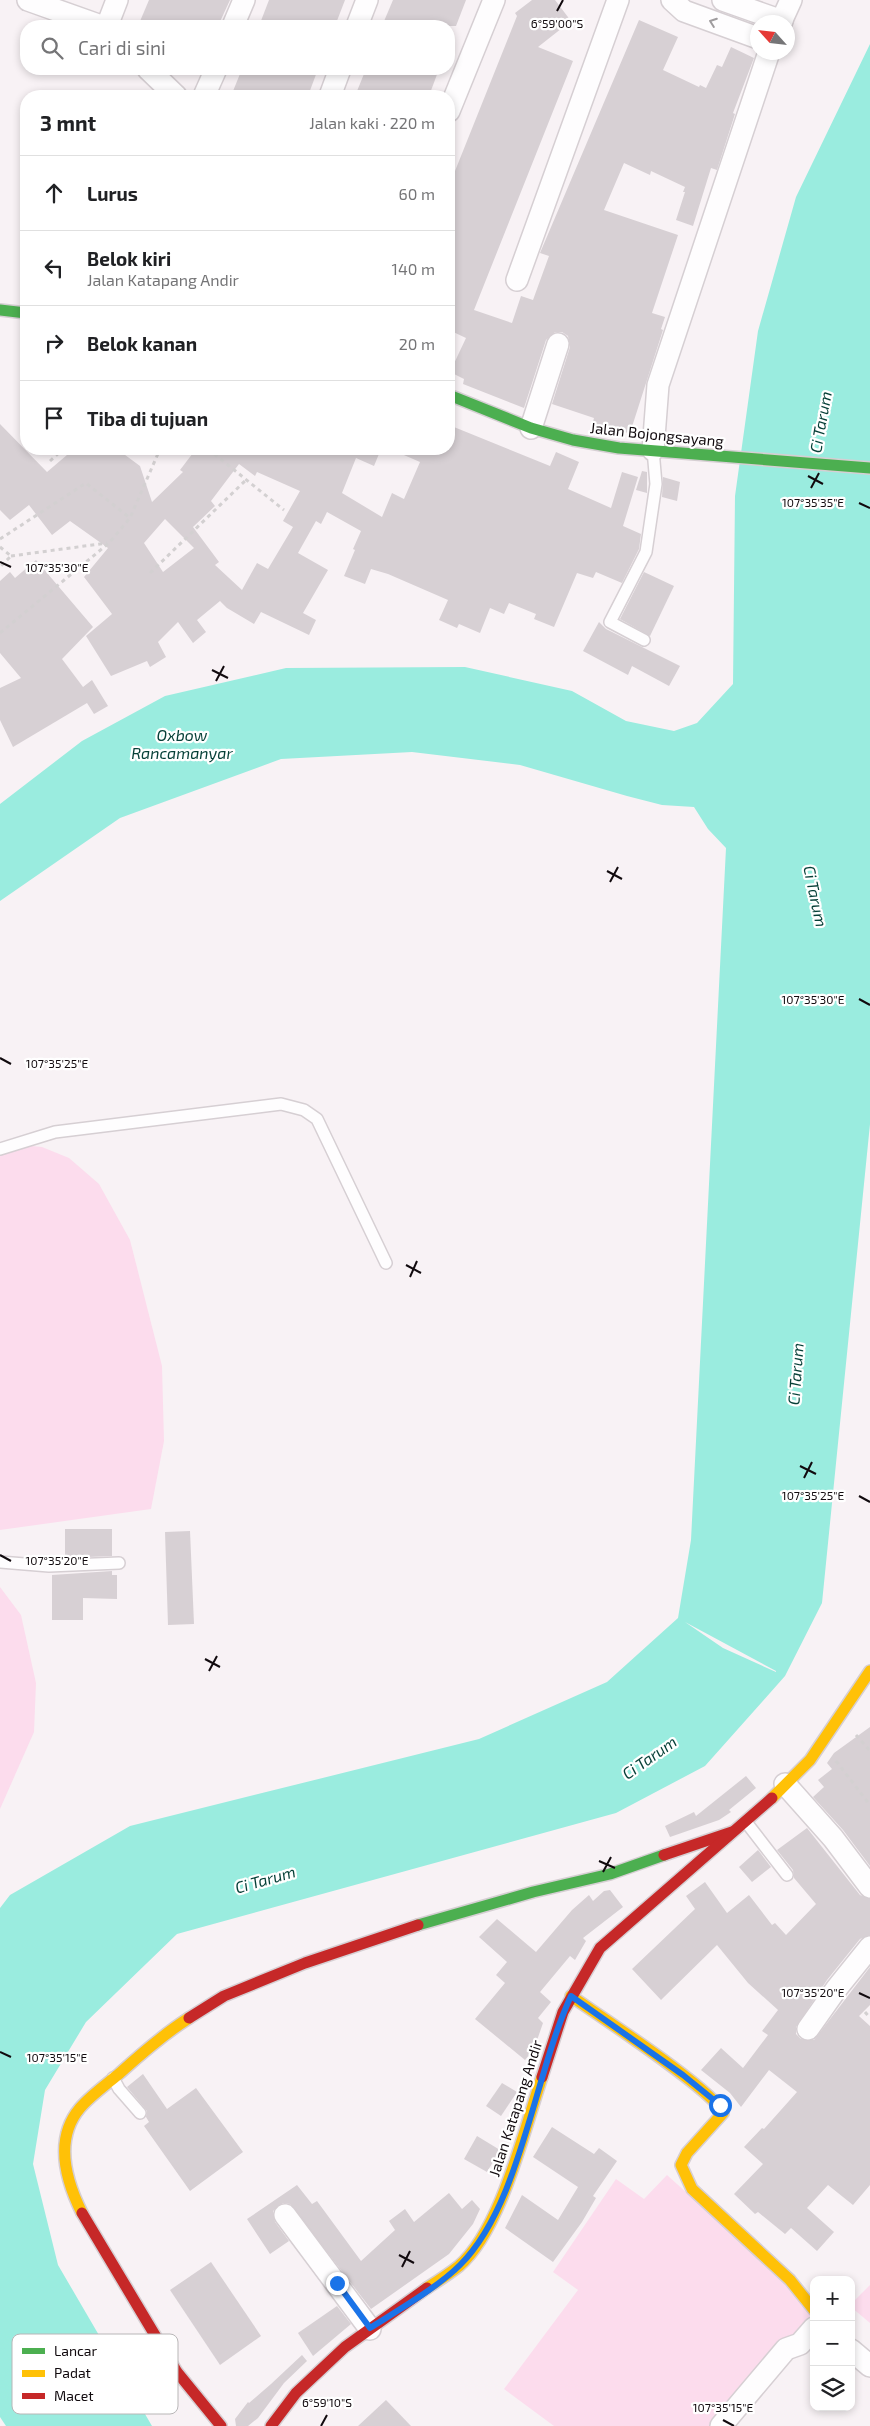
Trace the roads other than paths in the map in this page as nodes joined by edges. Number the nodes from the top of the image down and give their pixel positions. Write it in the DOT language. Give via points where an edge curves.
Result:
graph roads {
  1 [pos="28,0"];
  2 [pos="117,0"];
  3 [pos="244,0"];
  4 [pos="367,0"];
  5 [pos="494,0"];
  6 [pos="618,0"];
  7 [pos="672,0"];
  8 [pos="724,0"];
  9 [pos="792,0"];
  10 [pos="744,7"];
  11 [pos="764,15"];
  12 [pos="784,15"];
  13 [pos="84,20"];
  14 [pos="109,20"];
  15 [pos="236,20"];
  16 [pos="359,20"];
  17 [pos="735,30"];
  18 [pos="750,35"];
  19 [pos="766,60"];
  20 [pos="154,75"];
  21 [pos="213,75"];
  22 [pos="338,75"];
  23 [pos="170,90"];
  24 [pos="207,90"];
  25 [pos="332,90"];
  26 [pos="455,96"];
  27 [pos="517,280"];
  28 [pos="0,310"];
  29 [pos="20,312"];
  30 [pos="558,344"];
  31 [pos="455,396"];
  32 [pos="531,428"];
  33 [pos="652,450"];
  34 [pos="870,468"];
  35 [pos="644,640"];
  36 [pos="0,1149"];
  37 [pos="386,1263"];
  38 [pos="0,1562"];
  39 [pos="118,1563"];
  40 [pos="870,1671"];
  41 [pos="786,1784"];
  42 [pos="746,1822"];
  43 [pos="732,1832"];
  44 [pos="787,1875"];
  45 [pos="870,1887"];
  46 [pos="870,1947"];
  47 [pos="571,1996"];
  48 [pos="808,2029"];
  49 [pos="113,2078"];
  50 [pos="140,2113"];
  51 [pos="284,2215"];
  52 [pos="810,2305"];
  53 [pos="370,2328"];
  54 [pos="810,2333"];
  55 [pos="153,2334"];
  56 [pos="855,2353"];
  57 [pos="870,2366"];
  58 [pos="178,2374"];
  59 [pos="221,2426"];
  60 [pos="271,2426"];
  61 [pos="721,2426"];
  1 -- 13 [label="street"];
  2 -- 14 [label="street"];
  3 -- 15 [label="street"];
  4 -- 16 [label="street"];
  5 -- 26 [label="street"];
  6 -- 27 [label="street"];
  17 -- 7 [label="street, one-way" via="684,11"];
  8 -- 10 [label="street"];
  9 -- 12 [label="street"];
  10 -- 11 [label="street"];
  10 -- 17 [label="street"];
  17 -- 18 [label="street"];
  19 -- 33 [label="street" via="658,385"];
  20 -- 23 [label="street"];
  21 -- 24 [label="street"];
  22 -- 25 [label="street"];
  28 -- 29 [label="street"];
  30 -- 32 [label="street"];
  31 -- 32 [label="street, Jalan Bojongsayang"];
  32 -- 33 [label="street, Jalan Bojongsayang" via="573,440"];
  33 -- 34 [label="street, Jalan Bojongsayang"];
  33 -- 35 [label="lane" via="656,484 646,552 610,622"];
  36 -- 37 [label="lane" via="54,1132 281,1104 304,1110 317,1119"];
  38 -- 39 [label="lane" via="49,1566"];
  40 -- 41 [label="street, Jalan Katapang Andir" via="810,1760"];
  41 -- 42 [label="street, Jalan Katapang Andir"];
  41 -- 45 [label="street"];
  42 -- 43 [label="street, Jalan Katapang Andir"];
  42 -- 44 [label="lane"];
  43 -- 47 [label="street, Jalan Katapang Andir" via="600,1948"];
  43 -- 49 [label="street" via="610,1874 413,1926 305,1962 224,1996 164,2034"];
  46 -- 48 [label="street"];
  47 -- 52 [label="street" via="720,2105 723,2112 687,2153 681,2166 692,2188 790,2280"];
  47 -- 53 [label="street, Jalan Katapang Andir" via="552,2042 515,2162 486,2232 460,2265"];
  49 -- 50 [label="lane"];
  49 -- 55 [label="street" via="79,2108 69,2130 64,2158 72,2193 92,2233"];
  51 -- 53 [label="street"];
  53 -- 60 [label="street, Jalan Katapang Andir" via="296,2393"];
  54 -- 61 [label="street" via="800,2344 786,2349"];
  56 -- 57 [label="street"];
  58 -- 59 [label="street"];
}
